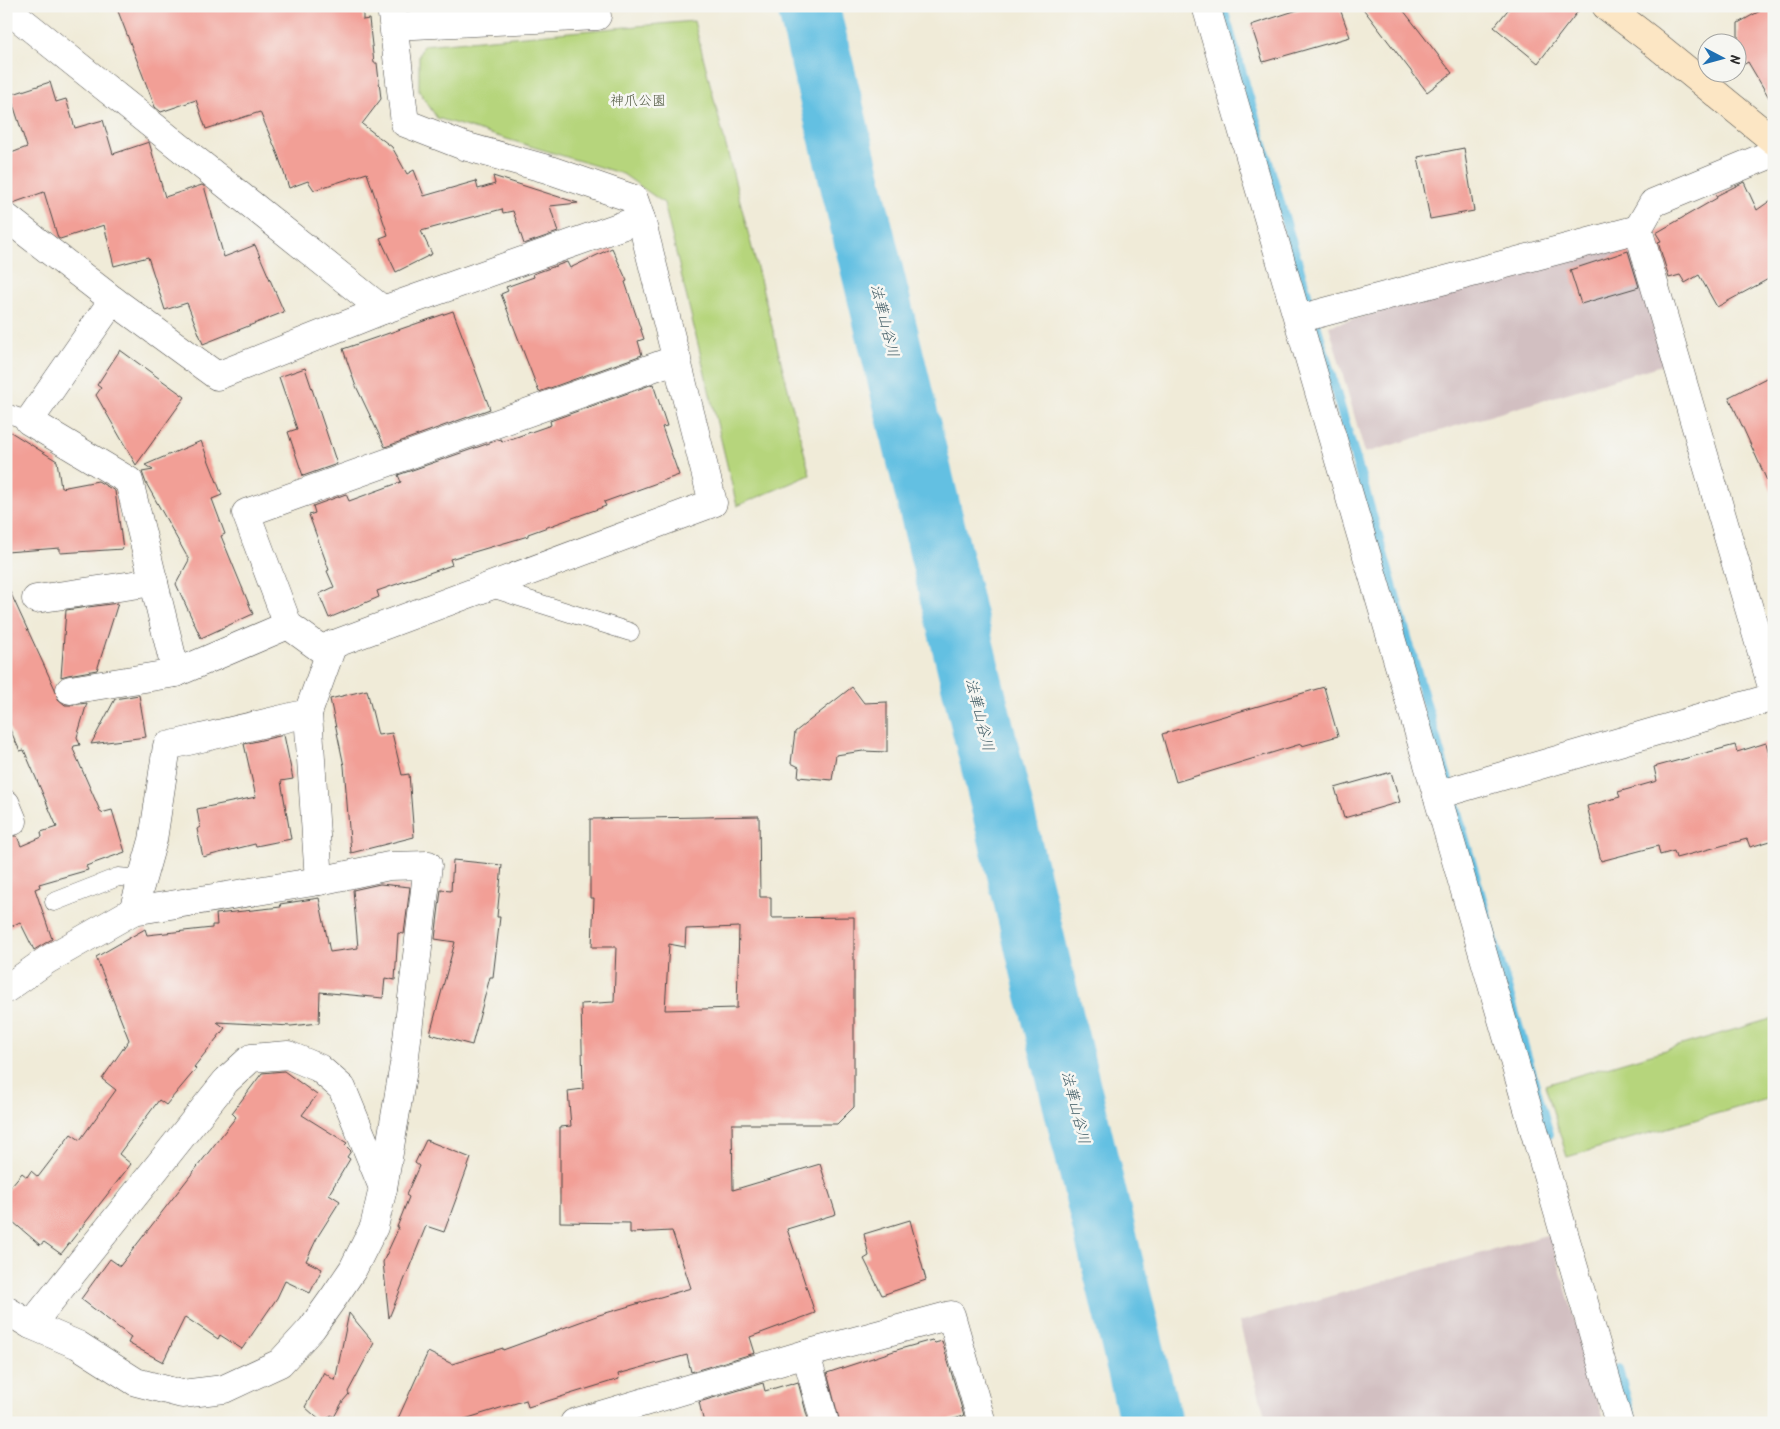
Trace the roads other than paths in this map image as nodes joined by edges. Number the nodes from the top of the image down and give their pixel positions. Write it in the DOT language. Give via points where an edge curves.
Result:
graph roads {
  1 [pos="595,6"];
  2 [pos="1206,6"];
  3 [pos="1606,6"];
  4 [pos="6,8"];
  5 [pos="393,16"];
  6 [pos="1774,141"];
  7 [pos="1774,153"];
  8 [pos="6,217"];
  9 [pos="641,219"];
  10 [pos="1638,230"];
  11 [pos="113,300"];
  12 [pos="383,310"];
  13 [pos="1298,319"];
  14 [pos="676,359"];
  15 [pos="18,417"];
  16 [pos="154,582"];
  17 [pos="488,587"];
  18 [pos="36,599"];
  19 [pos="288,625"];
  20 [pos="630,632"];
  21 [pos="333,644"];
  22 [pos="176,673"];
  23 [pos="70,690"];
  24 [pos="1774,696"];
  25 [pos="308,712"];
  26 [pos="1437,795"];
  27 [pos="142,879"];
  28 [pos="320,881"];
  29 [pos="54,902"];
  30 [pos="133,910"];
  31 [pos="6,989"];
  32 [pos="383,1188"];
  33 [pos="6,1310"];
  34 [pos="31,1325"];
  35 [pos="806,1354"];
  36 [pos="648,1413"];
  37 [pos="574,1423"];
  38 [pos="825,1423"];
  39 [pos="982,1423"];
  40 [pos="1619,1423"];
  1 -- 5 [label="street" via="597,16"];
  2 -- 13 [label="street"];
  3 -- 6 [label="main road"];
  4 -- 12 [label="street"];
  5 -- 9 [label="street" via="406,123 464,146 547,169 634,199"];
  7 -- 10 [label="street" via="1653,203"];
  8 -- 11 [label="street"];
  9 -- 12 [label="street"];
  9 -- 14 [label="street"];
  10 -- 13 [label="street"];
  10 -- 24 [label="street"];
  11 -- 12 [label="street" via="217,376"];
  11 -- 15 [label="street"];
  13 -- 26 [label="street"];
  14 -- 17 [label="street" via="713,504"];
  14 -- 19 [label="street" via="246,513"];
  15 -- 16 [label="street" via="129,481"];
  16 -- 18 [label="street"];
  16 -- 22 [label="street"];
  17 -- 20 [label="lane"];
  17 -- 21 [label="street"];
  19 -- 21 [label="street" via="321,649"];
  19 -- 22 [label="street"];
  21 -- 25 [label="street"];
  22 -- 23 [label="street"];
  24 -- 26 [label="street"];
  25 -- 27 [label="street" via="167,746 153,840"];
  25 -- 28 [label="street"];
  26 -- 40 [label="street"];
  27 -- 29 [label="lane" via="118,878"];
  27 -- 30 [label="street"];
  28 -- 30 [label="street"];
  28 -- 32 [label="street" via="389,866 428,865 404,1064"];
  30 -- 31 [label="street" via="47,960"];
  32 -- 34 [label="street" via="374,1227 353,1269 312,1328 280,1363 224,1389 182,1394 136,1382 78,1345"];
  32 -- 34 [label="street" via="342,1088 320,1068 288,1054 251,1058 226,1081"];
  33 -- 34 [label="street"];
  35 -- 36 [label="street"];
  35 -- 38 [label="street"];
  35 -- 39 [label="street" via="951,1315"];
  36 -- 37 [label="street"];
}
